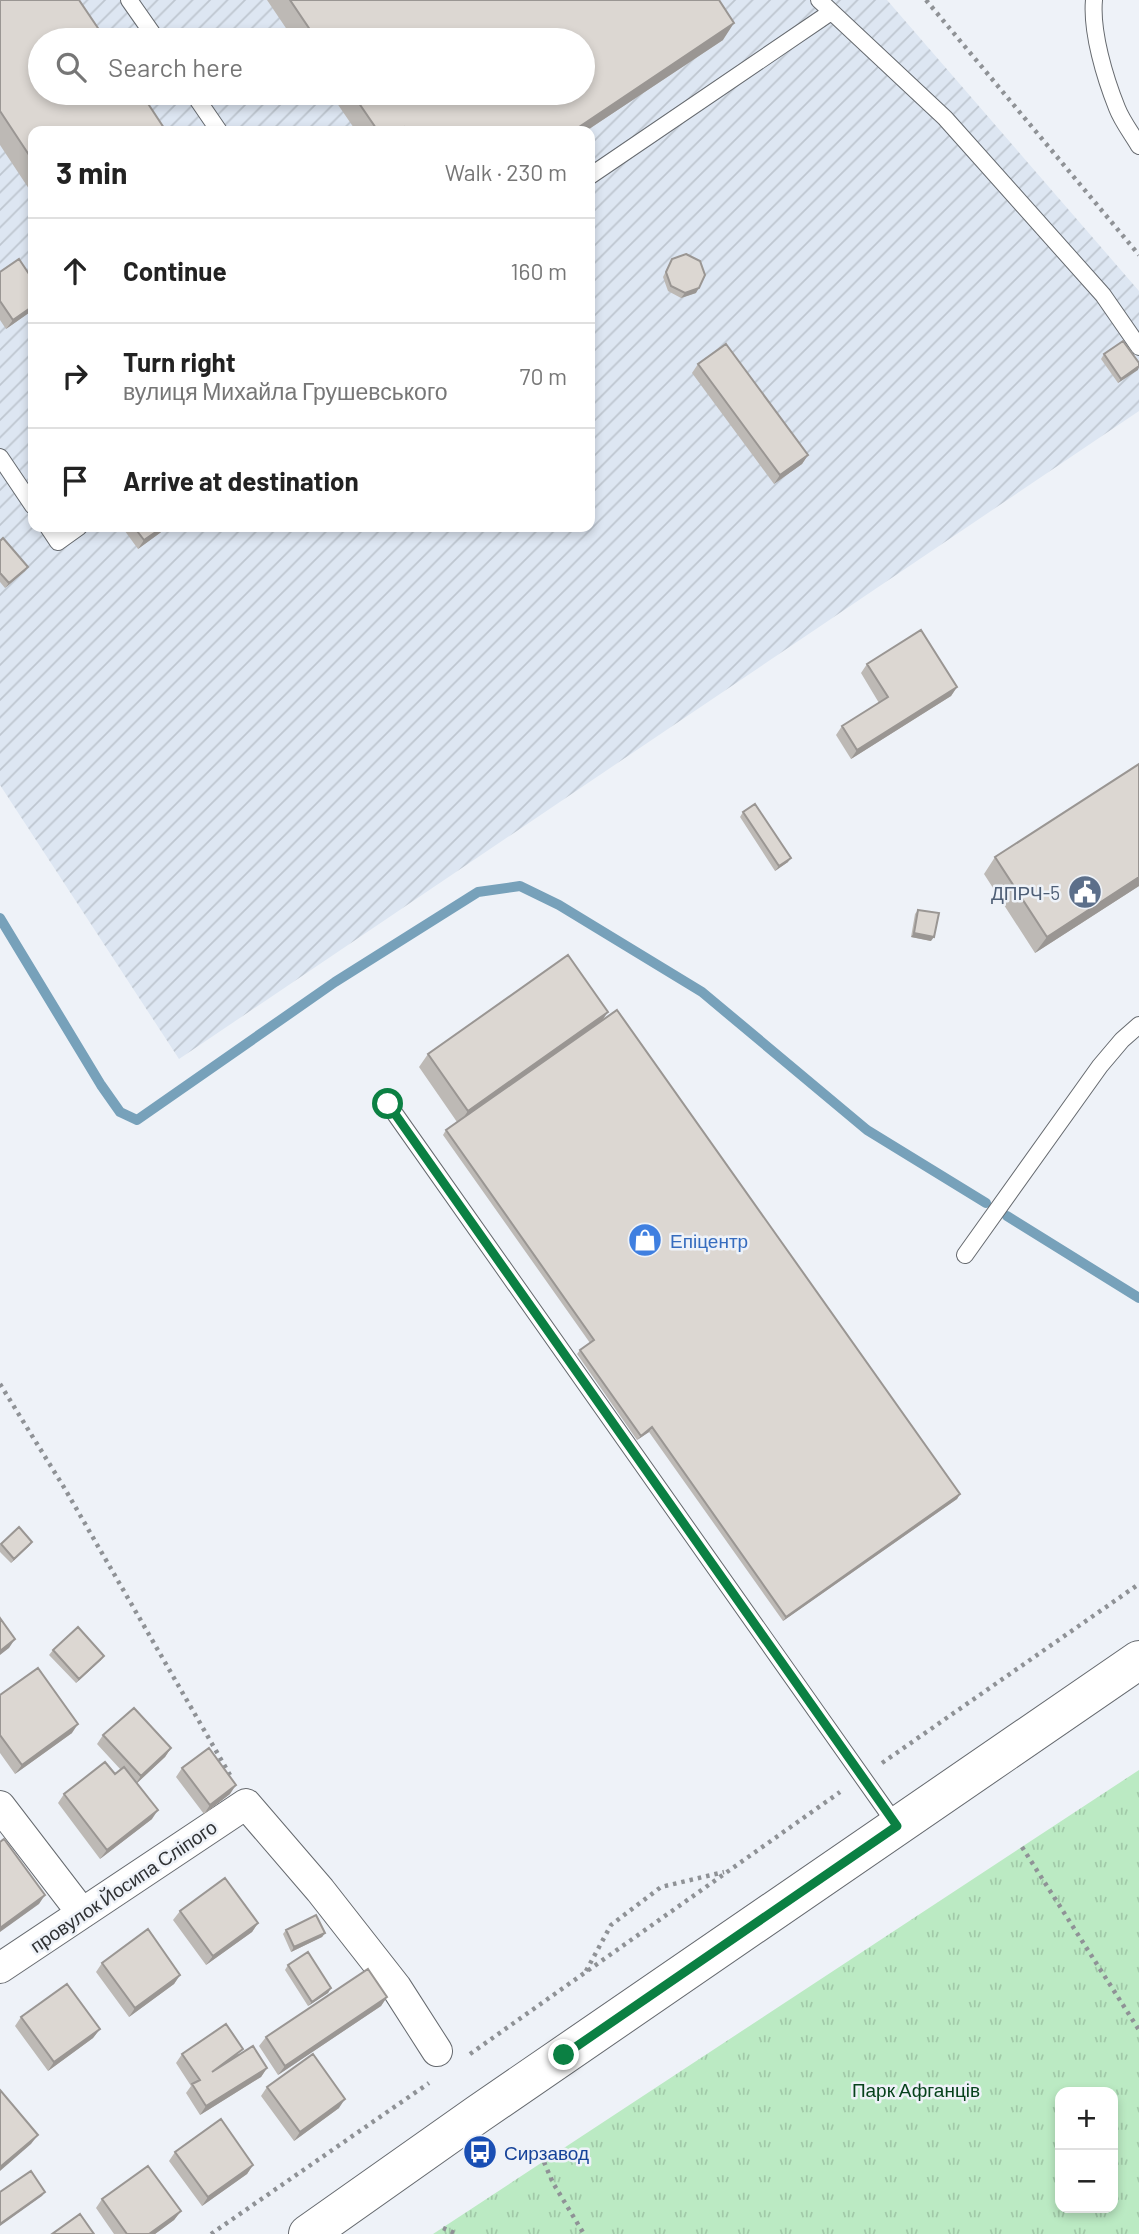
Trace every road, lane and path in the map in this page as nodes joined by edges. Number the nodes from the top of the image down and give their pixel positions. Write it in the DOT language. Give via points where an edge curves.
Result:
graph roads {
  1 [pos="129,0"];
  2 [pos="819,0"];
  3 [pos="926,0"];
  4 [pos="1094,0"];
  5 [pos="831,12"];
  6 [pos="149,28"];
  7 [pos="201,105"];
  8 [pos="216,126"];
  9 [pos="1139,146"];
  10 [pos="595,173"];
  11 [pos="1139,255"];
  12 [pos="1139,347"];
  13 [pos="0,457"];
  14 [pos="28,499"];
  15 [pos="51,532"];
  16 [pos="72,532"];
  17 [pos="1139,1026"];
  18 [pos="388,1104"];
  19 [pos="965,1255"];
  20 [pos="0,1384"];
  21 [pos="1139,1584"];
  22 [pos="1139,1660"];
  23 [pos="862,1777"];
  24 [pos="246,1804"];
  25 [pos="0,1806"];
  26 [pos="897,1826"];
  27 [pos="1022,1847"];
  28 [pos="727,1871"];
  29 [pos="82,1913"];
  30 [pos="0,1968"];
  31 [pos="586,1972"];
  32 [pos="1139,2030"];
  33 [pos="445,2063"];
  34 [pos="544,2162"];
  35 [pos="443,2228"];
  36 [pos="318,2231"];
  37 [pos="211,2234"];
  38 [pos="457,2234"];
  39 [pos="584,2234"];
  1 -- 6 [label="lane"];
  2 -- 5 [label="lane"];
  3 -- 11 [label="path"];
  4 -- 9 [label="lane" via="1100,52 1117,110"];
  5 -- 10 [label="lane"];
  5 -- 12 [label="lane" via="944,118 1103,295"];
  7 -- 8 [label="lane"];
  13 -- 14 [label="lane"];
  15 -- 16 [label="lane" via="58,542"];
  17 -- 19 [label="lane" via="1100,1066"];
  18 -- 23 [label="lane"];
  20 -- 24 [label="path"];
  21 -- 23 [label="path"];
  22 -- 26 [label="main road"];
  23 -- 26 [label="lane"];
  23 -- 28 [label="path"];
  24 -- 29 [label="street, провулок Йосипа Сліпого"];
  24 -- 33 [label="street" via="396,1987"];
  25 -- 29 [label="street"];
  26 -- 36 [label="main road" via="478,2114"];
  27 -- 32 [label="path"];
  28 -- 31 [label="path"];
  28 -- 31 [label="path" via="661,1887 611,1925"];
  29 -- 30 [label="street, провулок Йосипа Сліпого"];
  31 -- 33 [label="path"];
  33 -- 37 [label="path"];
  34 -- 39 [label="path"];
  35 -- 38 [label="path"];
}
